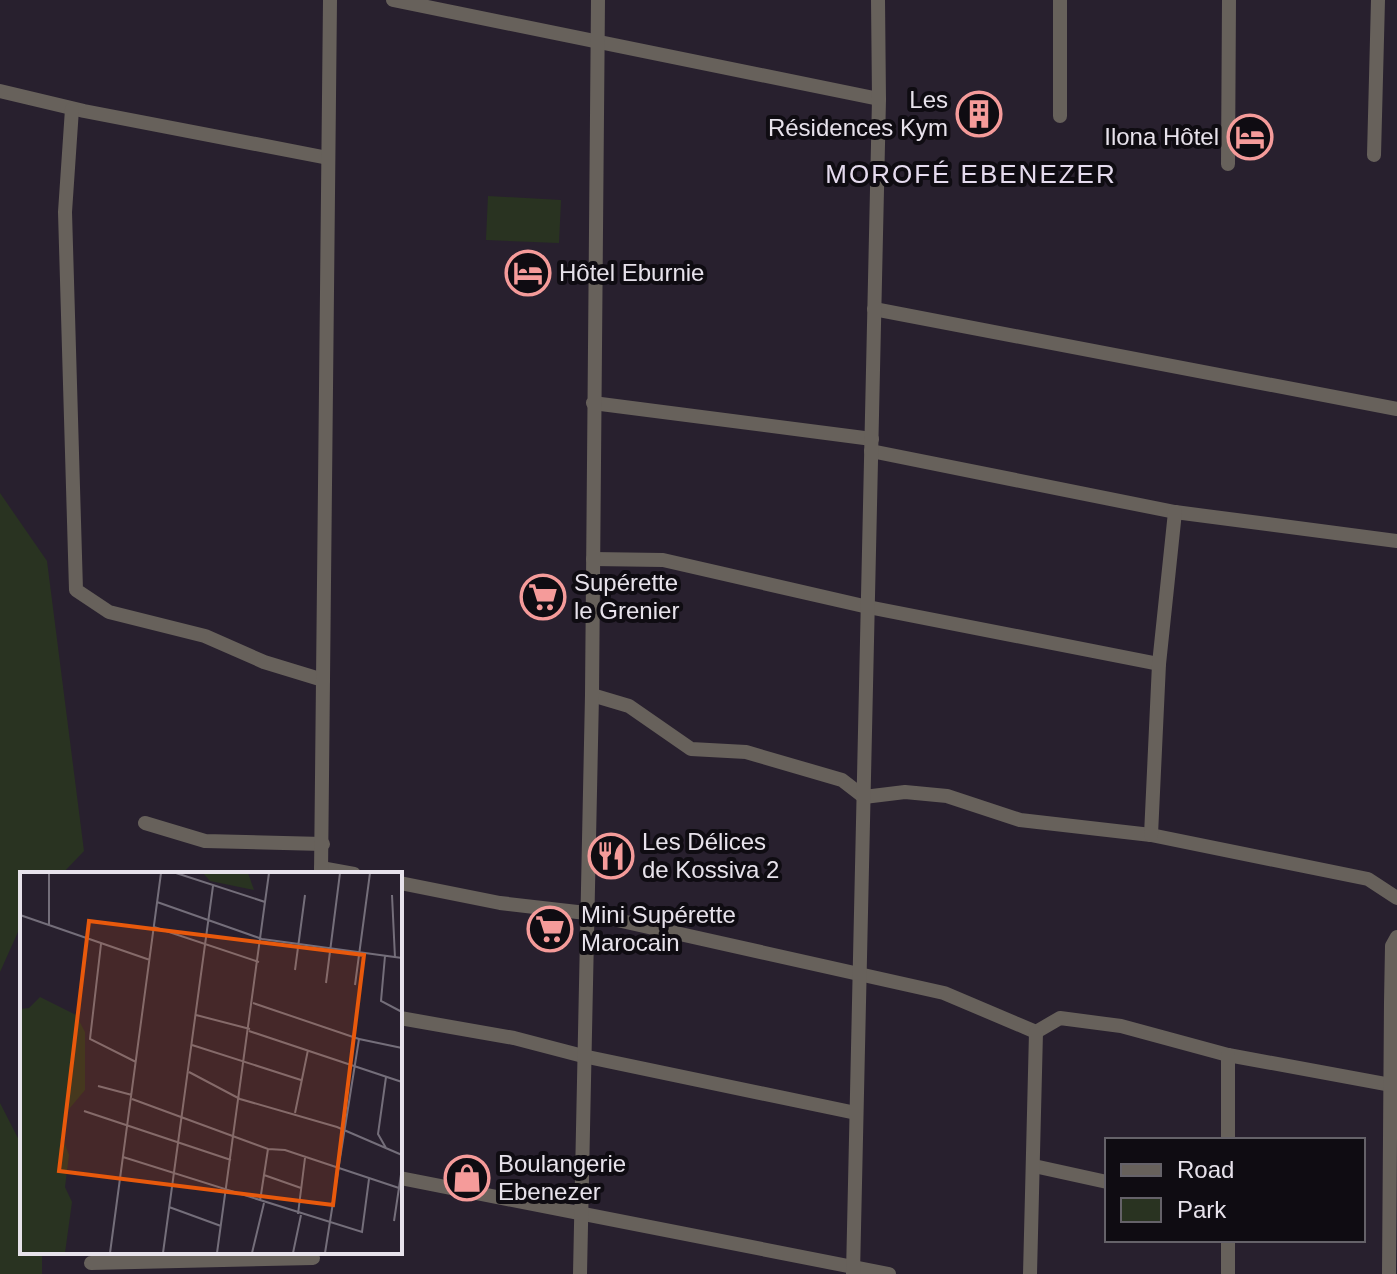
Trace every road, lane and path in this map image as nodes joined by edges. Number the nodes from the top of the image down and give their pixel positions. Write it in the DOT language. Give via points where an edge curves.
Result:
graph roads {
  1 [pos="330,0"];
  2 [pos="393,0"];
  3 [pos="598,0"];
  4 [pos="878,0"];
  5 [pos="1060,0"];
  6 [pos="1229,0"];
  7 [pos="1378,0"];
  8 [pos="597,40"];
  9 [pos="0,91"];
  10 [pos="879,99"];
  11 [pos="72,109"];
  12 [pos="1060,116"];
  13 [pos="1374,155"];
  14 [pos="328,158"];
  15 [pos="1228,164"];
  16 [pos="874,309"];
  17 [pos="593,403"];
  18 [pos="1397,409"];
  19 [pos="871,445"];
  20 [pos="1175,512"];
  21 [pos="1397,541"];
  22 [pos="593,559"];
  23 [pos="868,607"];
  24 [pos="1159,664"];
  25 [pos="323,680"];
  26 [pos="592,695"];
  27 [pos="864,797"];
  28 [pos="145,823"];
  29 [pos="1151,835"];
  30 [pos="323,844"];
  31 [pos="321,871"];
  32 [pos="402,883"];
  33 [pos="1397,898"];
  34 [pos="586,913"];
  35 [pos="1397,937"];
  36 [pos="859,976"];
  37 [pos="402,1018"];
  38 [pos="1036,1032"];
  39 [pos="1228,1055"];
  40 [pos="583,1056"];
  41 [pos="1393,1085"];
  42 [pos="856,1113"];
  43 [pos="1228,1138"];
  44 [pos="1034,1166"];
  45 [pos="402,1178"];
  46 [pos="1105,1182"];
  47 [pos="580,1214"];
  48 [pos="1228,1242"];
  49 [pos="313,1255"];
  50 [pos="91,1263"];
  51 [pos="853,1271"];
  52 [pos="312,1274"];
  53 [pos="580,1274"];
  54 [pos="889,1274"];
  55 [pos="1030,1274"];
  56 [pos="1228,1274"];
  57 [pos="1389,1274"];
  1 -- 14 [label="street"];
  2 -- 8 [label="street"];
  3 -- 8 [label="street"];
  4 -- 10 [label="street"];
  5 -- 12 [label="street"];
  6 -- 15 [label="street"];
  7 -- 13 [label="street"];
  8 -- 10 [label="street"];
  8 -- 17 [label="street"];
  9 -- 11 [label="street"];
  10 -- 16 [label="street"];
  11 -- 14 [label="street"];
  11 -- 25 [label="street" via="65,212 76,590 109,612 205,636"];
  14 -- 25 [label="street"];
  16 -- 18 [label="street"];
  16 -- 19 [label="street"];
  17 -- 19 [label="street"];
  17 -- 22 [label="street"];
  19 -- 20 [label="street"];
  19 -- 23 [label="street"];
  20 -- 21 [label="street"];
  20 -- 24 [label="street"];
  22 -- 23 [label="street" via="663,560"];
  22 -- 26 [label="street"];
  23 -- 24 [label="street"];
  23 -- 27 [label="street"];
  24 -- 29 [label="street"];
  25 -- 30 [label="street"];
  26 -- 27 [label="street" via="629,706 691,749 746,752 842,780"];
  26 -- 34 [label="street"];
  27 -- 29 [label="street" via="905,792 947,796 1020,820"];
  27 -- 36 [label="street"];
  28 -- 30 [label="street" via="205,841"];
  29 -- 33 [label="street" via="1368,879"];
  30 -- 31 [label="street"];
  32 -- 34 [label="street"];
  34 -- 36 [label="street"];
  34 -- 40 [label="street"];
  35 -- 41 [label="street" via="1392,946"];
  36 -- 38 [label="street" via="944,993"];
  36 -- 42 [label="street"];
  37 -- 40 [label="street"];
  38 -- 39 [label="street" via="1060,1018 1121,1026"];
  38 -- 44 [label="street"];
  39 -- 41 [label="street"];
  39 -- 43 [label="street"];
  40 -- 42 [label="street"];
  40 -- 47 [label="street"];
  41 -- 57 [label="street"];
  42 -- 51 [label="street"];
  44 -- 46 [label="street"];
  44 -- 55 [label="street"];
  45 -- 47 [label="street"];
  47 -- 51 [label="street"];
  47 -- 53 [label="street"];
  48 -- 56 [label="street"];
  49 -- 50 [label="street"];
  49 -- 52 [label="street"];
  51 -- 54 [label="street"];
}
